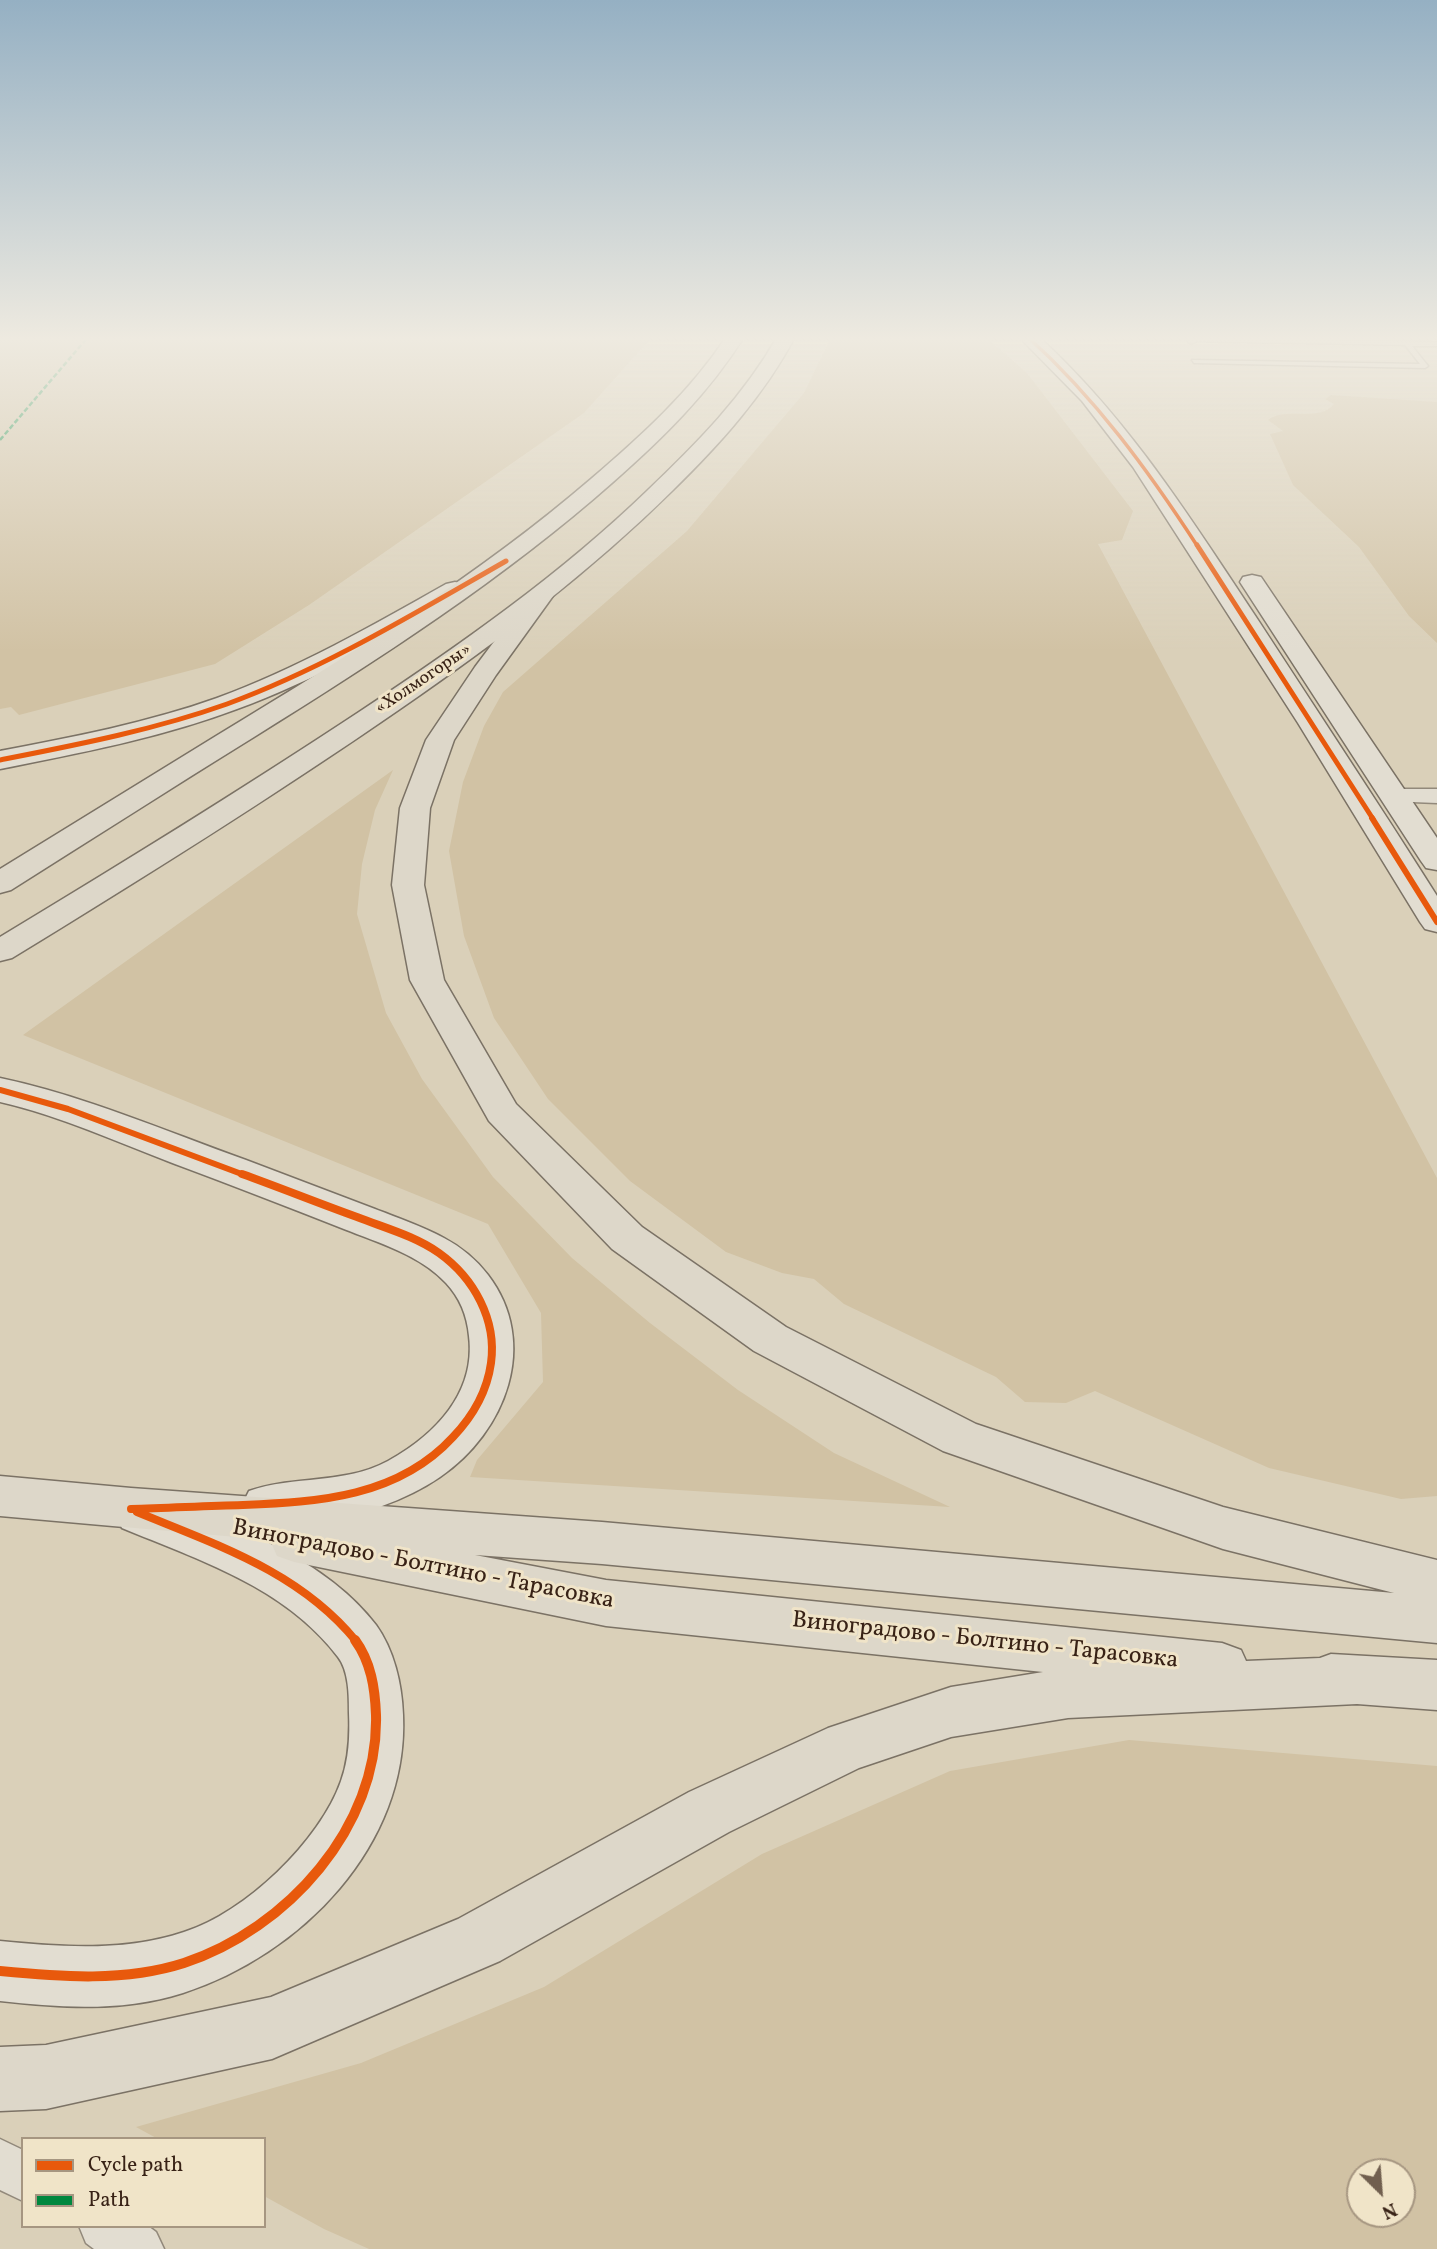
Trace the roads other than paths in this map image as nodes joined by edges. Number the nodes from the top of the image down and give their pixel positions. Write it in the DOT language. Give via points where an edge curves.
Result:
graph roads {
  1 [pos="645,442"];
  2 [pos="708,442"];
  3 [pos="1126,442"];
  4 [pos="1154,442"];
  5 [pos="1190,492"];
  6 [pos="506,561"];
  7 [pos="1243,568"];
  8 [pos="541,596"];
  9 [pos="0,760"];
  10 [pos="1395,796"];
  11 [pos="1437,796"];
  12 [pos="1430,850"];
  13 [pos="0,883"];
  14 [pos="1437,922"];
  15 [pos="0,951"];
  16 [pos="0,1090"];
  17 [pos="0,1496"];
  18 [pos="131,1509"];
  19 [pos="1437,1582"];
  20 [pos="1437,1620"];
  21 [pos="1354,1681"];
  22 [pos="1437,1685"];
  23 [pos="0,1971"];
  24 [pos="0,2079"];
  25 [pos="0,2163"];
  26 [pos="21,2176"];
  27 [pos="106,2228"];
  28 [pos="139,2249"];
  1 -- 6 [label="main road"];
  2 -- 8 [label="main road, «Холмогоры»" via="597,550"];
  3 -- 14 [label="street"];
  4 -- 5 [label="street"];
  6 -- 9 [label="street" via="326,662 255,693 129,733"];
  6 -- 13 [label="main road" via="340,672"];
  7 -- 10 [label="street"];
  8 -- 15 [label="main road, «Холмогоры»" via="286,774"];
  8 -- 19 [label="main road" via="440,740 415,808 408,885 427,980 502,1112 627,1238 770,1339 960,1438 1223,1528"];
  10 -- 11 [label="street"];
  10 -- 12 [label="street"];
  16 -- 18 [label="street" via="290,1191 423,1245 463,1274 488,1315 494,1335 493,1358 488,1386 475,1412 453,1440 404,1476 346,1498 307,1503"];
  17 -- 18 [label="main road"];
  18 -- 20 [label="main road, Виноградово - Болтино - Тарасовка" via="602,1543"];
  18 -- 21 [label="main road, Виноградово - Болтино - Тарасовка" via="606,1603"];
  18 -- 23 [label="street" via="266,1566 334,1615 358,1642 372,1674 379,1719 374,1767 354,1818 311,1878 263,1923 208,1954 146,1973 86,1978"];
  21 -- 22 [label="main road, Виноградово - Болтино - Тарасовка"];
  21 -- 24 [label="main road" via="1068,1693 951,1712 847,1746 709,1812 479,1940 271,2028 46,2077"];
  25 -- 26 [label="street"];
  27 -- 28 [label="street"];
}
